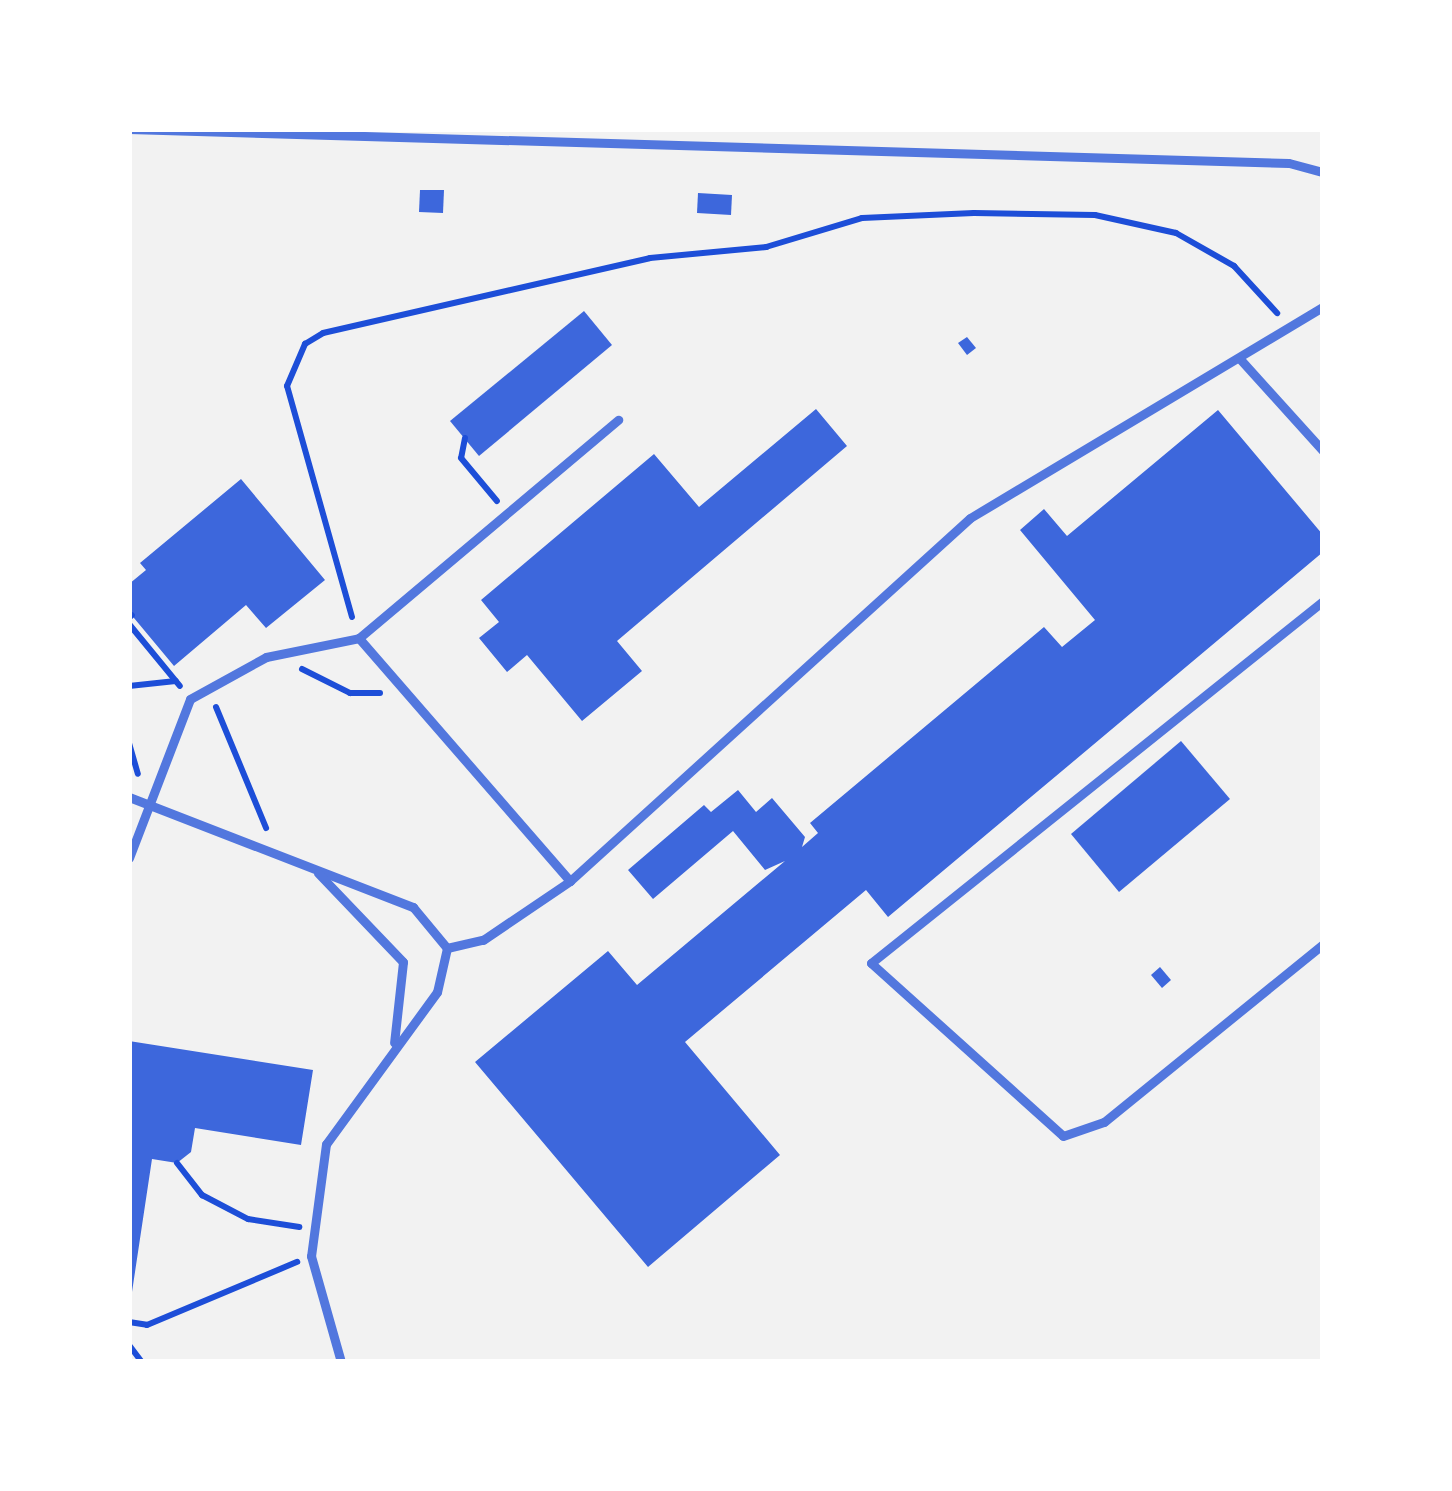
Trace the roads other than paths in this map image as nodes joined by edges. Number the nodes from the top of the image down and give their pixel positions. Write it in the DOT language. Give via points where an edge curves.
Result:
graph roads {
  1 [pos="129,129"];
  2 [pos="1323,172"];
  3 [pos="1323,307"];
  4 [pos="1240,359"];
  5 [pos="618,419"];
  6 [pos="1323,451"];
  7 [pos="1323,602"];
  8 [pos="358,638"];
  9 [pos="129,797"];
  10 [pos="146,804"];
  11 [pos="129,858"];
  12 [pos="314,868"];
  13 [pos="570,881"];
  14 [pos="1323,944"];
  15 [pos="447,948"];
  16 [pos="393,1046"];
  17 [pos="341,1362"];
  1 -- 2 [label="lane" via="1289,163"];
  3 -- 4 [label="lane"];
  4 -- 6 [label="lane"];
  4 -- 13 [label="lane" via="970,518"];
  5 -- 8 [label="lane"];
  7 -- 14 [label="lane" via="871,963 1063,1136 1104,1122"];
  8 -- 10 [label="lane" via="266,657 190,699"];
  8 -- 13 [label="lane"];
  9 -- 10 [label="lane"];
  10 -- 11 [label="lane"];
  10 -- 12 [label="lane"];
  12 -- 15 [label="lane" via="413,907"];
  12 -- 16 [label="lane" via="403,962"];
  13 -- 15 [label="lane" via="483,940"];
  15 -- 16 [label="lane" via="436,992"];
  16 -- 17 [label="lane" via="326,1144 311,1256"];
}
